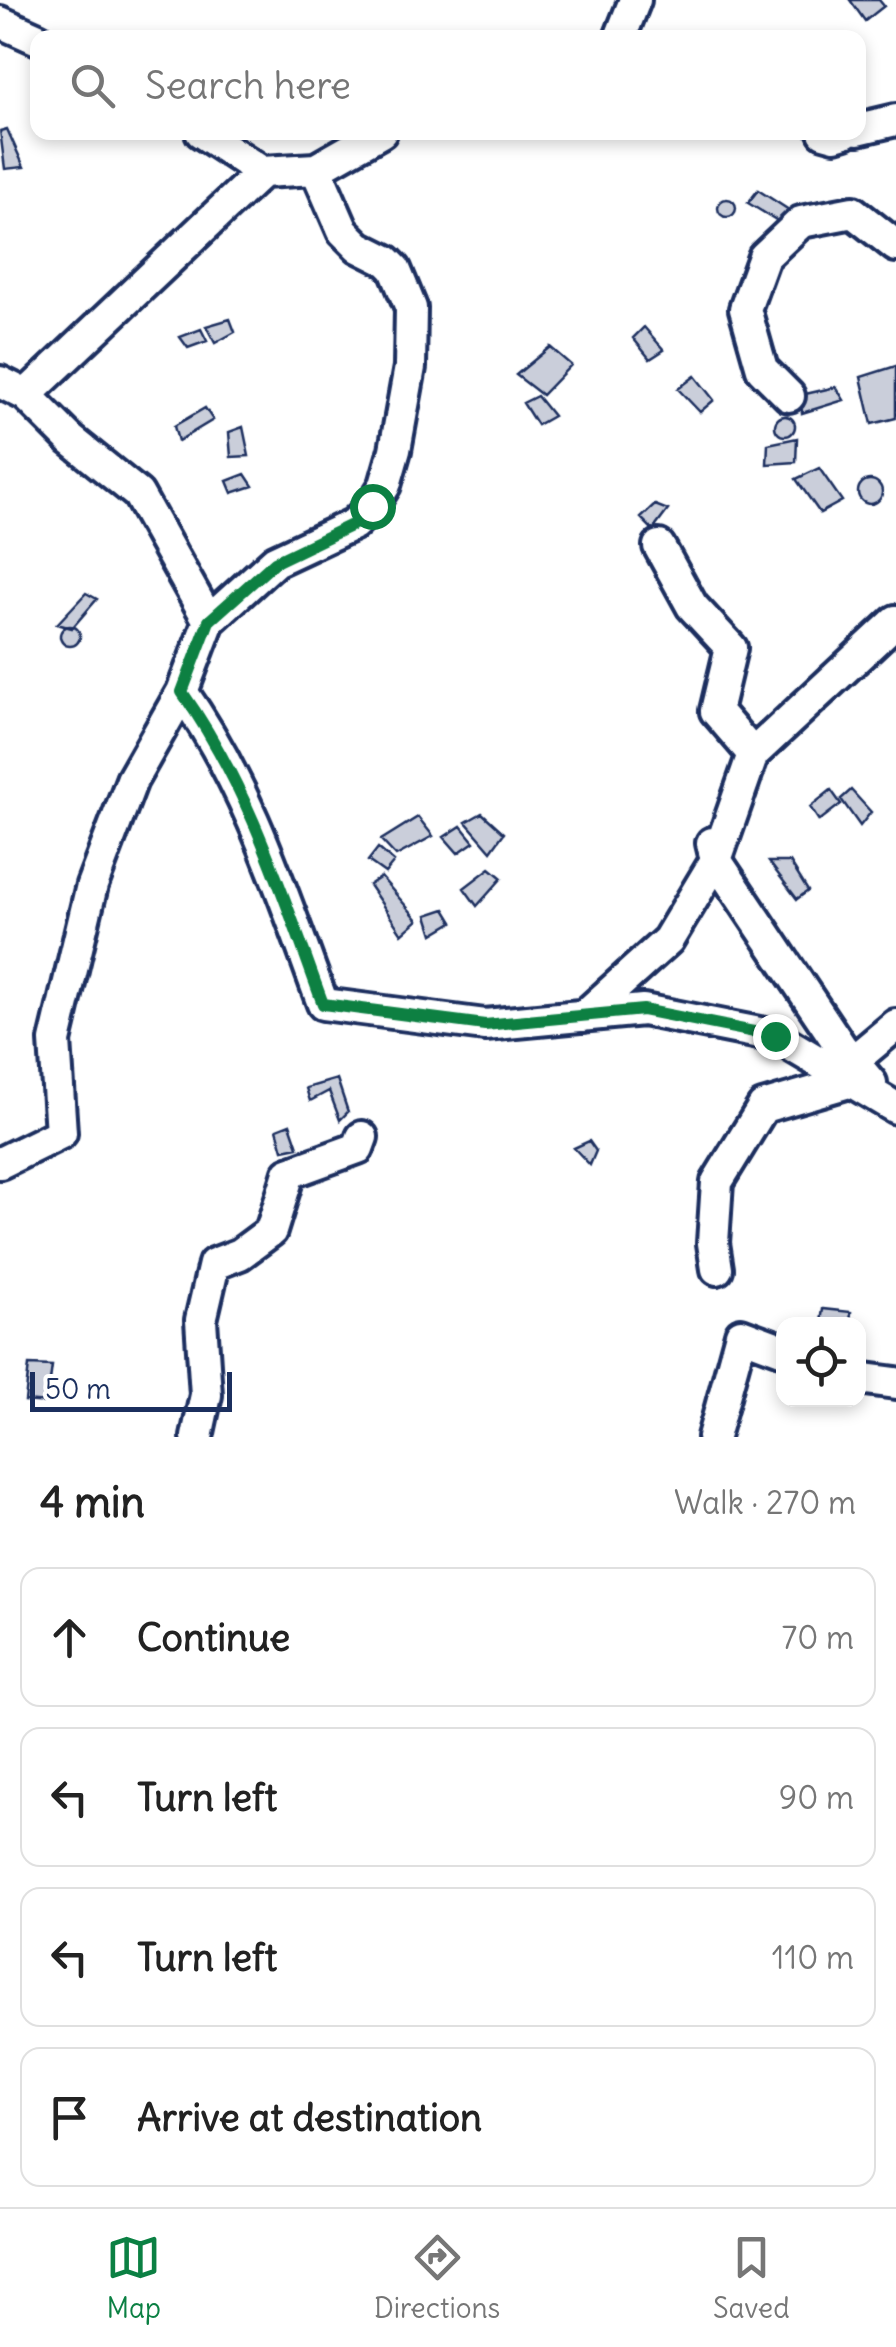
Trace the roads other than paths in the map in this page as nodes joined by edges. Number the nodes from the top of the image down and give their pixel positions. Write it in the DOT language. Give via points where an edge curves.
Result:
graph roads {
  1 [pos="635,0"];
  2 [pos="0,22"];
  3 [pos="623,30"];
  4 [pos="30,36"];
  5 [pos="896,120"];
  6 [pos="866,128"];
  7 [pos="214,140"];
  8 [pos="367,140"];
  9 [pos="316,168"];
  10 [pos="262,172"];
  11 [pos="896,246"];
  12 [pos="13,389"];
  13 [pos="790,396"];
  14 [pos="659,546"];
  15 [pos="209,621"];
  16 [pos="896,621"];
  17 [pos="182,692"];
  18 [pos="753,754"];
  19 [pos="714,850"];
  20 [pos="584,1016"];
  21 [pos="896,1025"];
  22 [pos="853,1071"];
  23 [pos="891,1104"];
  24 [pos="362,1137"];
  25 [pos="0,1163"];
  26 [pos="717,1270"];
  27 [pos="776,1347"];
  28 [pos="866,1379"];
  29 [pos="896,1382"];
  30 [pos="197,1437"];
  31 [pos="713,1437"];
  1 -- 3 [label="street"];
  2 -- 4 [label="street"];
  5 -- 6 [label="street"];
  7 -- 10 [label="street"];
  8 -- 9 [label="street"];
  9 -- 10 [label="street"];
  9 -- 15 [label="street" via="344,231 395,269 406,293 410,366 395,450 385,486 354,524 275,562"];
  10 -- 12 [label="street"];
  11 -- 13 [label="street" via="853,212 801,222 764,257 745,309 762,369"];
  12 -- 15 [label="street" via="138,494"];
  14 -- 18 [label="street" via="692,606 730,648 716,711"];
  15 -- 17 [label="street"];
  16 -- 18 [label="street"];
  17 -- 20 [label="street" via="216,740 263,841 323,1004 485,1025"];
  17 -- 25 [label="street" via="132,780 92,885 55,1041 62,1133"];
  18 -- 19 [label="street"];
  19 -- 20 [label="street" via="668,940"];
  19 -- 22 [label="street"];
  20 -- 22 [label="street" via="643,1010 775,1036"];
  21 -- 22 [label="street"];
  22 -- 23 [label="street"];
  22 -- 26 [label="street" via="763,1107 718,1182"];
  24 -- 30 [label="street" via="358,1148 289,1173 271,1231 214,1264 201,1320 206,1395"];
  27 -- 31 [label="street" via="741,1334"];
  28 -- 29 [label="street"];
}
